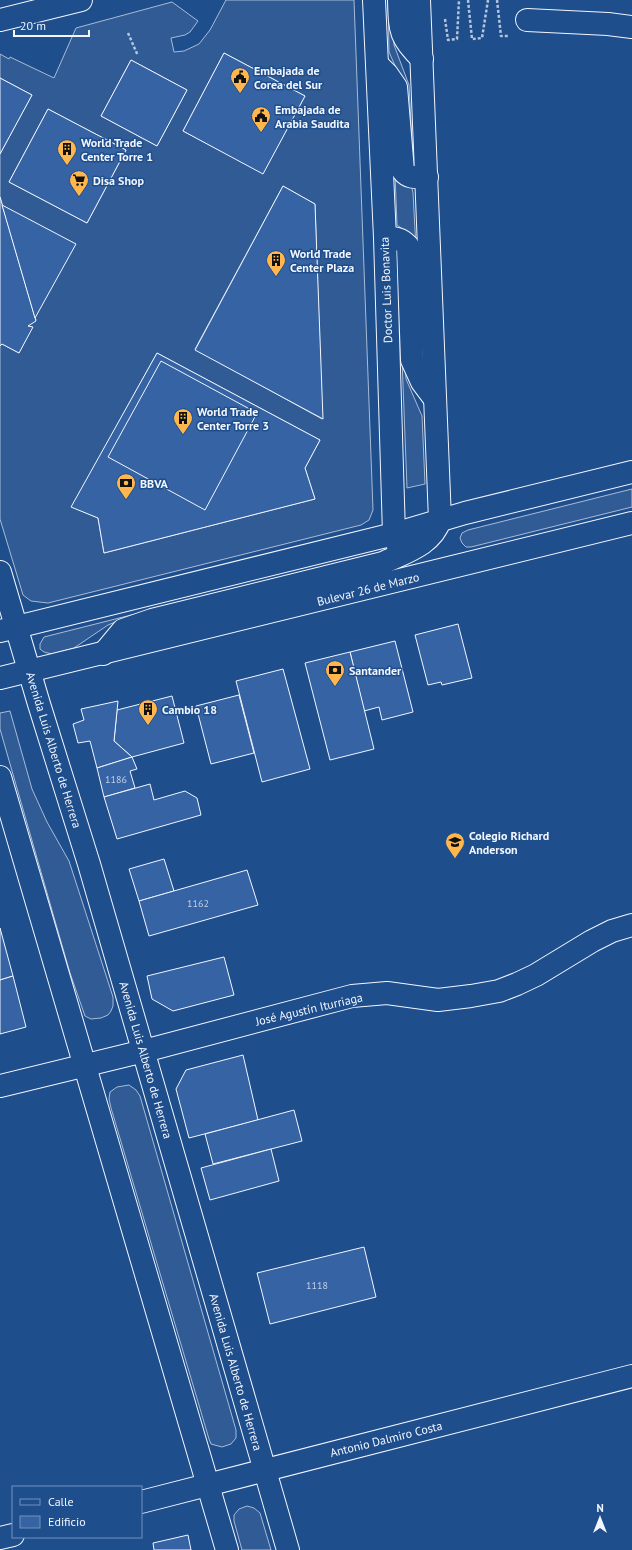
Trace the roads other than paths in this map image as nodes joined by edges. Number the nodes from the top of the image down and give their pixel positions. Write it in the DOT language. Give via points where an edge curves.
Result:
graph roads {
  1 [pos="81,0"];
  2 [pos="374,0"];
  3 [pos="412,2"];
  4 [pos="0,20"];
  5 [pos="527,20"];
  6 [pos="632,27"];
  7 [pos="377,64"];
  8 [pos="427,177"];
  9 [pos="385,238"];
  10 [pos="434,398"];
  11 [pos="632,472"];
  12 [pos="440,520"];
  13 [pos="632,523"];
  14 [pos="394,534"];
  15 [pos="400,555"];
  16 [pos="0,572"];
  17 [pos="408,579"];
  18 [pos="8,629"];
  19 [pos="103,654"];
  20 [pos="29,672"];
  21 [pos="0,678"];
  22 [pos="0,777"];
  23 [pos="632,924"];
  24 [pos="144,1051"];
  25 [pos="84,1065"];
  26 [pos="0,1086"];
  27 [pos="632,1376"];
  28 [pos="265,1469"];
  29 [pos="208,1484"];
  30 [pos="142,1502"];
  31 [pos="12,1535"];
  32 [pos="0,1538"];
  33 [pos="227,1550"];
  34 [pos="288,1550"];
  1 -- 4 [label="street"];
  2 -- 7 [label="street, Doctor Luis Bonavita"];
  3 -- 8 [label="street" via="422,59"];
  5 -- 6 [label="street"];
  7 -- 8 [label="street" via="396,87 402,171 411,177"];
  7 -- 9 [label="street, Doctor Luis Bonavita"];
  8 -- 10 [label="street"];
  9 -- 10 [label="street" via="404,241 408,246 412,360 422,382"];
  9 -- 14 [label="street, Doctor Luis Bonavita"];
  10 -- 12 [label="street"];
  11 -- 12 [label="street"];
  12 -- 14 [label="street"];
  12 -- 15 [label="street, Bulevar 26 de Marzo" via="437,530 429,539"];
  13 -- 17 [label="street, Bulevar 26 de Marzo"];
  14 -- 15 [label="street, Doctor Luis Bonavita"];
  14 -- 18 [label="street"];
  15 -- 17 [label="street, Doctor Luis Bonavita"];
  15 -- 19 [label="street, Bulevar 26 de Marzo" via="383,562 152,620 123,630"];
  16 -- 18 [label="street, Avenida Luis Alberto de Herrera"];
  17 -- 19 [label="street, Bulevar 26 de Marzo"];
  18 -- 20 [label="street, Avenida Luis Alberto de Herrera"];
  19 -- 20 [label="street, Bulevar 26 de Marzo"];
  20 -- 21 [label="street, Bulevar 26 de Marzo"];
  20 -- 24 [label="street, Avenida Luis Alberto de Herrera"];
  22 -- 25 [label="street"];
  23 -- 24 [label="street, José Agustín Iturriaga" via="592,941 536,975 499,991 438,1000 387,994 352,996"];
  24 -- 25 [label="street, José Agustín Iturriaga"];
  24 -- 28 [label="street, Avenida Luis Alberto de Herrera"];
  25 -- 26 [label="street, José Agustín Iturriaga"];
  25 -- 29 [label="street"];
  27 -- 28 [label="street, Antonio Dalmiro Costa"];
  28 -- 29 [label="street, Antonio Dalmiro Costa"];
  28 -- 34 [label="street, Avenida Luis Alberto de Herrera"];
  29 -- 30 [label="street, Antonio Dalmiro Costa"];
  29 -- 33 [label="street"];
  31 -- 32 [label="street"];
}
